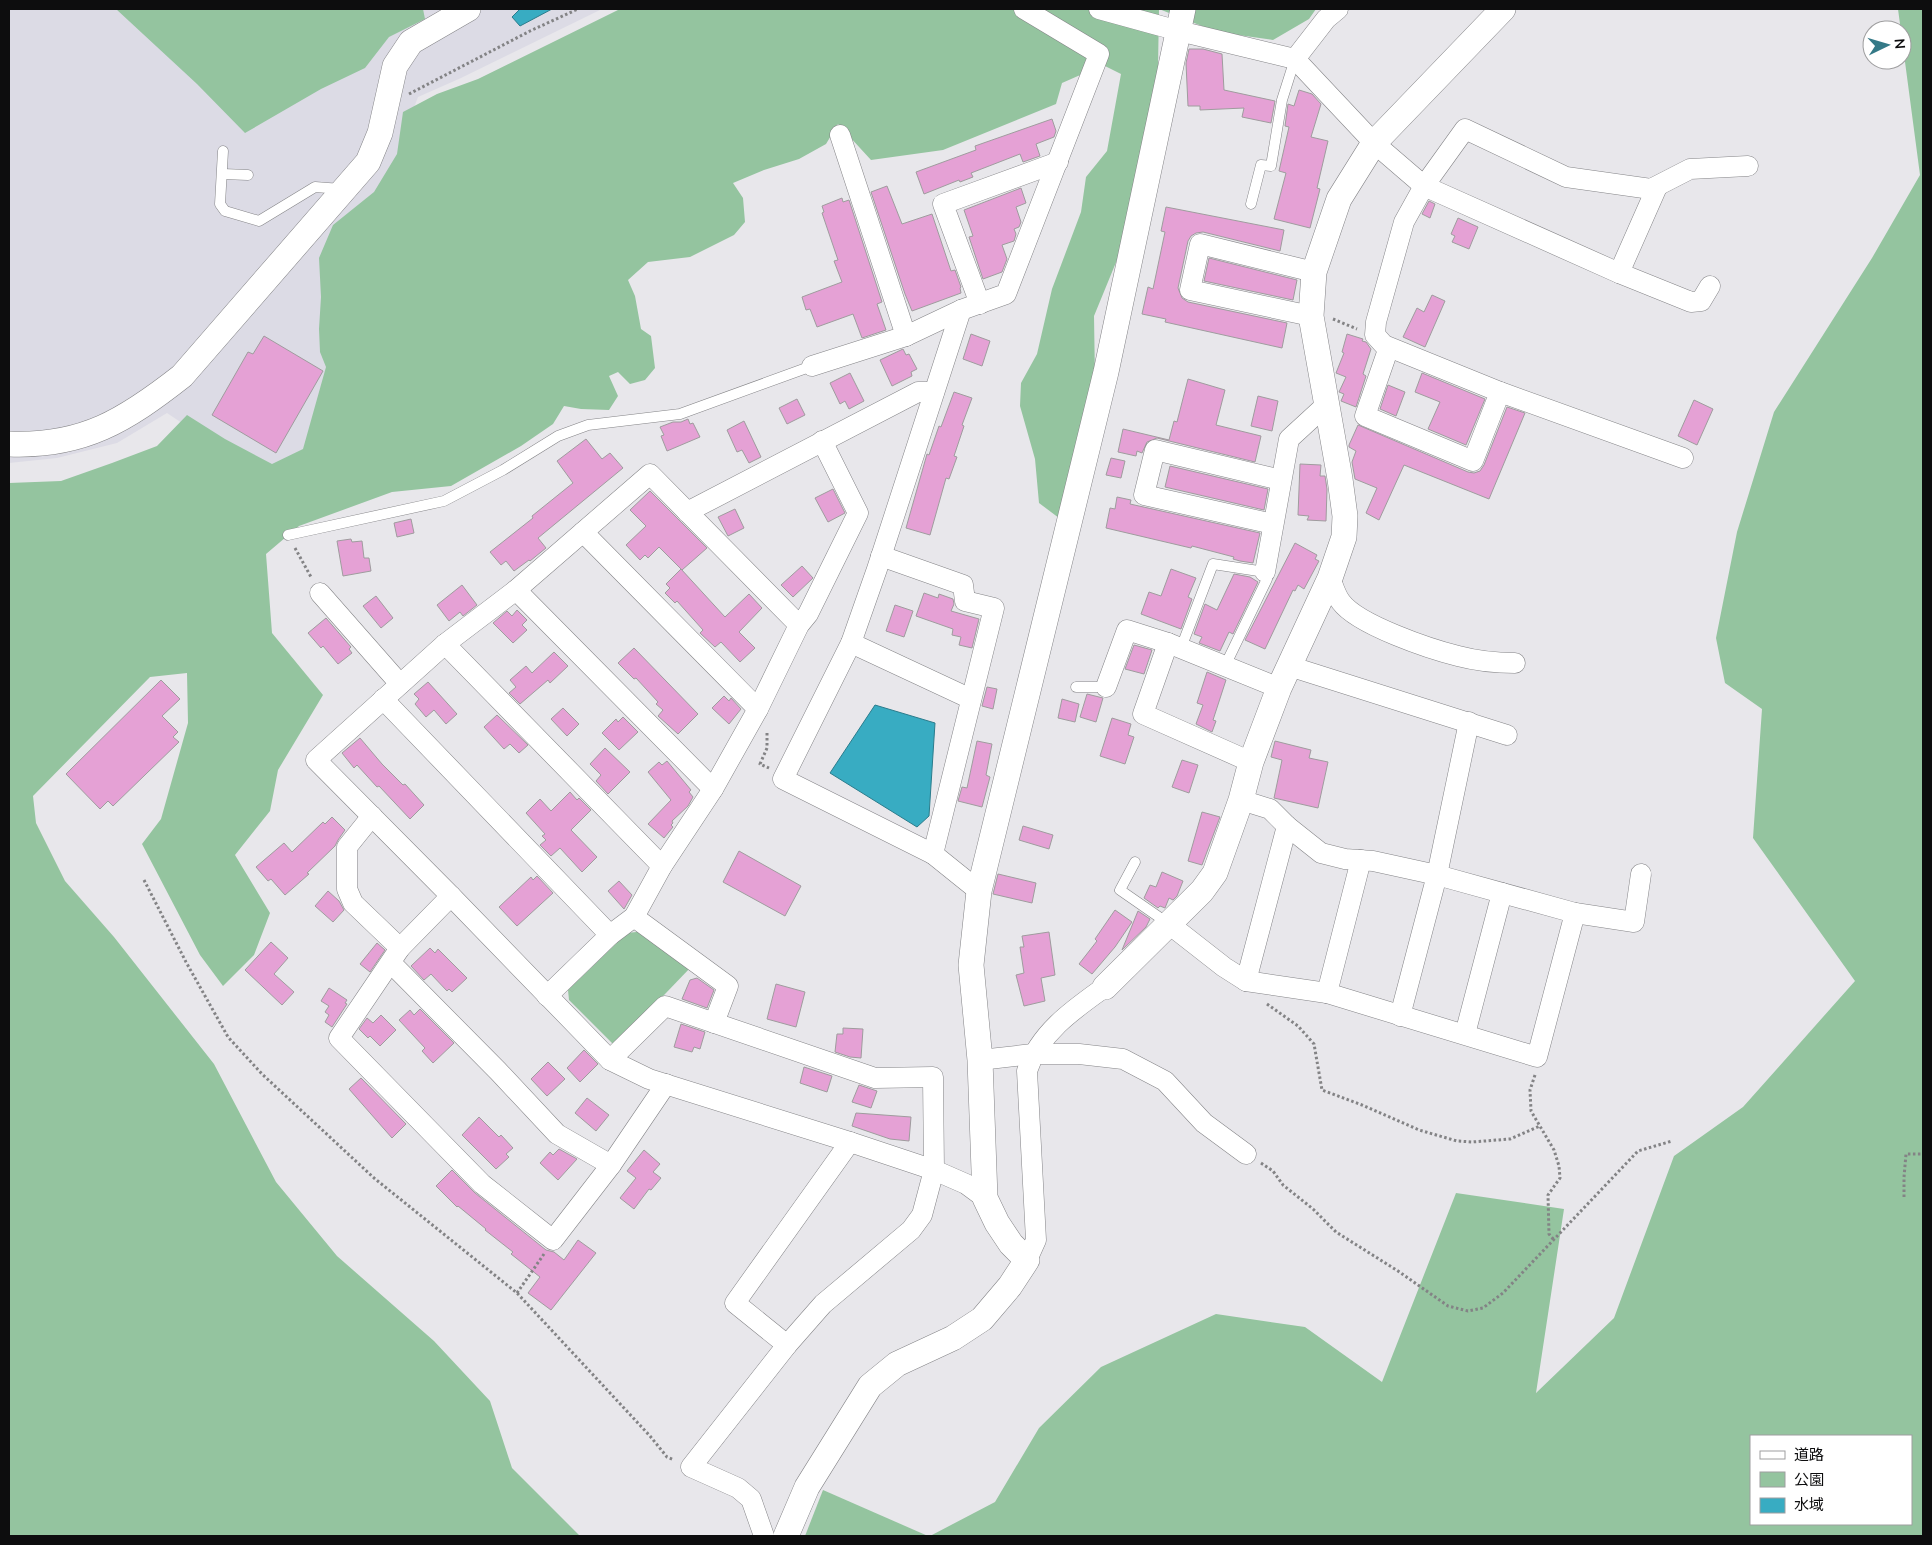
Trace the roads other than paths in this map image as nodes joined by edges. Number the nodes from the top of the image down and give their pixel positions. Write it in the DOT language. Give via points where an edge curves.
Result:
graph roads {
  1 [pos="468,9"];
  2 [pos="1024,9"];
  3 [pos="1099,9"];
  4 [pos="1338,9"];
  5 [pos="1503,9"];
  6 [pos="1181,20"];
  7 [pos="1295,60"];
  8 [pos="840,135"];
  9 [pos="1374,143"];
  10 [pos="223,151"];
  11 [pos="1058,162"];
  12 [pos="1748,166"];
  13 [pos="222,174"];
  14 [pos="248,175"];
  15 [pos="1424,186"];
  16 [pos="1656,186"];
  17 [pos="344,190"];
  18 [pos="1251,204"];
  19 [pos="1314,272"];
  20 [pos="1619,273"];
  21 [pos="1710,286"];
  22 [pos="970,307"];
  23 [pos="1311,316"];
  24 [pos="906,336"];
  25 [pos="1382,341"];
  26 [pos="812,366"];
  27 [pos="934,392"];
  28 [pos="1500,392"];
  29 [pos="1326,405"];
  30 [pos="822,441"];
  31 [pos="9,444"];
  32 [pos="1683,458"];
  33 [pos="1281,480"];
  34 [pos="687,512"];
  35 [pos="1273,524"];
  36 [pos="583,532"];
  37 [pos="288,535"];
  38 [pos="881,556"];
  39 [pos="1265,572"];
  40 [pos="1330,578"];
  41 [pos="516,590"];
  42 [pos="320,593"];
  43 [pos="799,625"];
  44 [pos="850,643"];
  45 [pos="446,644"];
  46 [pos="1174,646"];
  47 [pos="1515,663"];
  48 [pos="1225,666"];
  49 [pos="1289,666"];
  50 [pos="400,684"];
  51 [pos="1076,687"];
  52 [pos="1106,687"];
  53 [pos="1279,688"];
  54 [pos="383,699"];
  55 [pos="971,699"];
  56 [pos="758,709"];
  57 [pos="1469,722"];
  58 [pos="1508,735"];
  59 [pos="1251,762"];
  60 [pos="713,789"];
  61 [pos="1241,800"];
  62 [pos="372,816"];
  63 [pos="1287,826"];
  64 [pos="933,854"];
  65 [pos="1361,860"];
  66 [pos="1135,862"];
  67 [pos="662,866"];
  68 [pos="1641,874"];
  69 [pos="1437,875"];
  70 [pos="978,891"];
  71 [pos="1502,893"];
  72 [pos="451,896"];
  73 [pos="1575,913"];
  74 [pos="634,917"];
  75 [pos="1170,924"];
  76 [pos="610,935"];
  77 [pos="395,956"];
  78 [pos="1246,981"];
  79 [pos="1105,987"];
  80 [pos="1327,993"];
  81 [pos="547,996"];
  82 [pos="1400,1016"];
  83 [pos="714,1023"];
  84 [pos="1465,1034"];
  85 [pos="1033,1054"];
  86 [pos="610,1060"];
  87 [pos="980,1060"];
  88 [pos="666,1084"];
  89 [pos="850,1142"];
  90 [pos="1246,1154"];
  91 [pos="610,1165"];
  92 [pos="934,1170"];
  93 [pos="985,1198"];
  94 [pos="1027,1260"];
  95 [pos="787,1345"];
  96 [pos="764,1536"];
  97 [pos="786,1536"];
  1 -- 17 [label="street" via="411,42 395,66 380,133 368,162"];
  2 -- 11 [label="street" via="1099,54"];
  3 -- 6 [label="street"];
  4 -- 7 [label="street" via="1326,19"];
  5 -- 9 [label="street"];
  6 -- 7 [label="street"];
  6 -- 70 [label="street" via="1106,372"];
  7 -- 9 [label="street"];
  7 -- 18 [label="lane" via="1282,100 1270,166 1261,165"];
  8 -- 24 [label="street"];
  9 -- 15 [label="street"];
  9 -- 19 [label="street" via="1339,199"];
  10 -- 13 [label="lane"];
  11 -- 22 [label="street" via="1006,294"];
  11 -- 22 [label="street" via="943,204"];
  12 -- 16 [label="street" via="1690,169"];
  13 -- 14 [label="lane"];
  13 -- 17 [label="lane" via="220,204 225,211 259,221 315,187"];
  15 -- 16 [label="street" via="1465,129 1566,177 1651,190"];
  15 -- 20 [label="street"];
  15 -- 25 [label="street" via="1404,222 1376,322"];
  16 -- 20 [label="street"];
  17 -- 31 [label="street" via="182,376 149,402 111,425 76,438 32,445"];
  19 -- 23 [label="street"];
  19 -- 23 [label="street" via="1200,244 1190,290"];
  20 -- 21 [label="street" via="1691,302 1701,300"];
  22 -- 24 [label="street"];
  22 -- 27 [label="street"];
  23 -- 29 [label="street"];
  24 -- 26 [label="street"];
  25 -- 28 [label="street"];
  25 -- 28 [label="street" via="1365,416 1473,461"];
  26 -- 37 [label="lane" via="680,414 588,425 558,436 444,501"];
  27 -- 30 [label="street" via="918,392"];
  27 -- 38 [label="street"];
  28 -- 32 [label="street"];
  29 -- 33 [label="street" via="1289,439"];
  29 -- 40 [label="street" via="1345,516 1344,537"];
  30 -- 34 [label="street"];
  30 -- 43 [label="street" via="858,513 808,614"];
  33 -- 35 [label="street"];
  33 -- 35 [label="street" via="1155,450 1144,495"];
  34 -- 36 [label="street" via="650,474"];
  34 -- 43 [label="street"];
  35 -- 39 [label="street"];
  36 -- 41 [label="street"];
  36 -- 56 [label="street"];
  38 -- 44 [label="street"];
  38 -- 55 [label="street" via="963,584 966,601 994,608"];
  39 -- 46 [label="lane" via="1212,564"];
  39 -- 48 [label="lane" via="1267,579"];
  40 -- 47 [label="street" via="1341,602 1361,620 1458,656"];
  40 -- 49 [label="street"];
  41 -- 45 [label="street"];
  41 -- 60 [label="street"];
  42 -- 50 [label="street"];
  43 -- 56 [label="street"];
  44 -- 55 [label="street"];
  44 -- 64 [label="street" via="783,779"];
  45 -- 50 [label="street"];
  45 -- 67 [label="street"];
  46 -- 48 [label="street"];
  46 -- 52 [label="street" via="1127,630"];
  46 -- 59 [label="street" via="1143,714"];
  48 -- 53 [label="street"];
  49 -- 53 [label="street"];
  49 -- 57 [label="street"];
  50 -- 54 [label="street"];
  51 -- 52 [label="lane"];
  53 -- 59 [label="street"];
  54 -- 62 [label="street" via="316,760"];
  54 -- 76 [label="street"];
  55 -- 64 [label="street"];
  56 -- 60 [label="street"];
  57 -- 58 [label="street"];
  57 -- 69 [label="street"];
  59 -- 61 [label="street"];
  60 -- 67 [label="street"];
  61 -- 63 [label="street" via="1270,809"];
  61 -- 75 [label="street" via="1215,873"];
  62 -- 72 [label="street"];
  62 -- 77 [label="street" via="347,847 348,889 353,903"];
  63 -- 65 [label="street" via="1320,853"];
  63 -- 78 [label="street"];
  64 -- 70 [label="street"];
  65 -- 69 [label="street"];
  65 -- 80 [label="street"];
  66 -- 75 [label="lane" via="1120,890"];
  67 -- 74 [label="street"];
  68 -- 73 [label="street" via="1634,922"];
  69 -- 71 [label="street"];
  69 -- 82 [label="street"];
  70 -- 87 [label="street" via="972,965"];
  71 -- 73 [label="street"];
  71 -- 84 [label="street"];
  72 -- 77 [label="street"];
  72 -- 81 [label="street"];
  73 -- 84 [label="street" via="1538,1057"];
  74 -- 76 [label="street"];
  74 -- 83 [label="street" via="728,986"];
  75 -- 78 [label="street"];
  75 -- 79 [label="street"];
  76 -- 81 [label="street"];
  77 -- 91 [label="street" via="558,1134"];
  77 -- 91 [label="street" via="339,1038 482,1184 553,1240"];
  78 -- 80 [label="street"];
  79 -- 85 [label="street" via="1066,1015"];
  80 -- 82 [label="street"];
  81 -- 86 [label="street"];
  82 -- 84 [label="street"];
  83 -- 86 [label="street" via="665,1006"];
  83 -- 92 [label="street" via="875,1078 932,1077"];
  85 -- 87 [label="street"];
  85 -- 90 [label="street" via="1079,1054 1123,1059 1165,1081 1204,1123"];
  85 -- 94 [label="street" via="1027,1071 1036,1240"];
  86 -- 88 [label="street"];
  87 -- 93 [label="street"];
  88 -- 89 [label="street"];
  88 -- 91 [label="street"];
  89 -- 92 [label="street"];
  89 -- 95 [label="street" via="735,1303"];
  92 -- 93 [label="street" via="966,1184"];
  92 -- 95 [label="street" via="922,1215 911,1230 823,1304"];
  93 -- 94 [label="street" via="1011,1244"];
  94 -- 97 [label="street" via="982,1319 953,1338 897,1364 870,1386 807,1487"];
  95 -- 96 [label="street" via="691,1467 738,1488 751,1499"];
}
